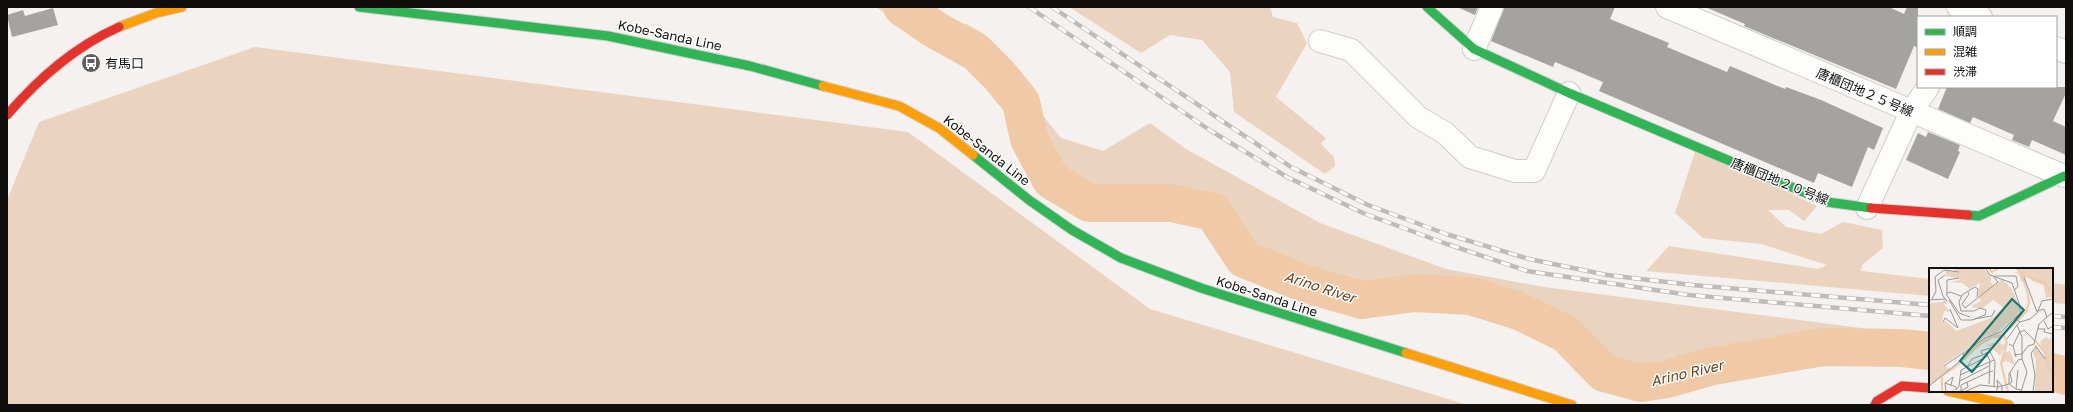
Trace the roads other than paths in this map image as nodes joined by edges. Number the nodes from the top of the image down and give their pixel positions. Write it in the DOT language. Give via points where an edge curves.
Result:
graph roads {
  1 [pos="182,7"];
  2 [pos="359,7"];
  3 [pos="1427,7"];
  4 [pos="1492,7"];
  5 [pos="1667,7"];
  6 [pos="1320,41"];
  7 [pos="1474,49"];
  8 [pos="1927,88"];
  9 [pos="1569,93"];
  10 [pos="1911,112"];
  11 [pos="7,115"];
  12 [pos="2065,176"];
  13 [pos="1867,208"];
  14 [pos="1929,388"];
  15 [pos="1952,392"];
  16 [pos="1572,405"];
  17 [pos="1875,405"];
  18 [pos="2009,405"];
  1 -- 11 [label="main road" via="136,20 92,39 50,69"];
  2 -- 16 [label="main road, Kobe-Sanda Line" via="608,36 750,66 899,106 939,128 1029,200 1072,230 1121,258 1201,288"];
  3 -- 7 [label="main road, 唐櫃団地２０号線"];
  4 -- 7 [label="street"];
  5 -- 10 [label="street, 唐櫃団地２５号線"];
  6 -- 9 [label="street" via="1351,50 1418,117 1445,133 1470,157 1515,172 1534,171"];
  7 -- 9 [label="main road, 唐櫃団地２０号線"];
  8 -- 10 [label="street"];
  9 -- 13 [label="main road, 唐櫃団地２０号線" via="1827,202"];
  10 -- 12 [label="street, 唐櫃団地２５号線"];
  10 -- 13 [label="street"];
  12 -- 13 [label="main road, 唐櫃団地２０号線" via="1979,216"];
  14 -- 17 [label="main road" via="1902,386 1877,400"];
  15 -- 18 [label="main road"];
}
